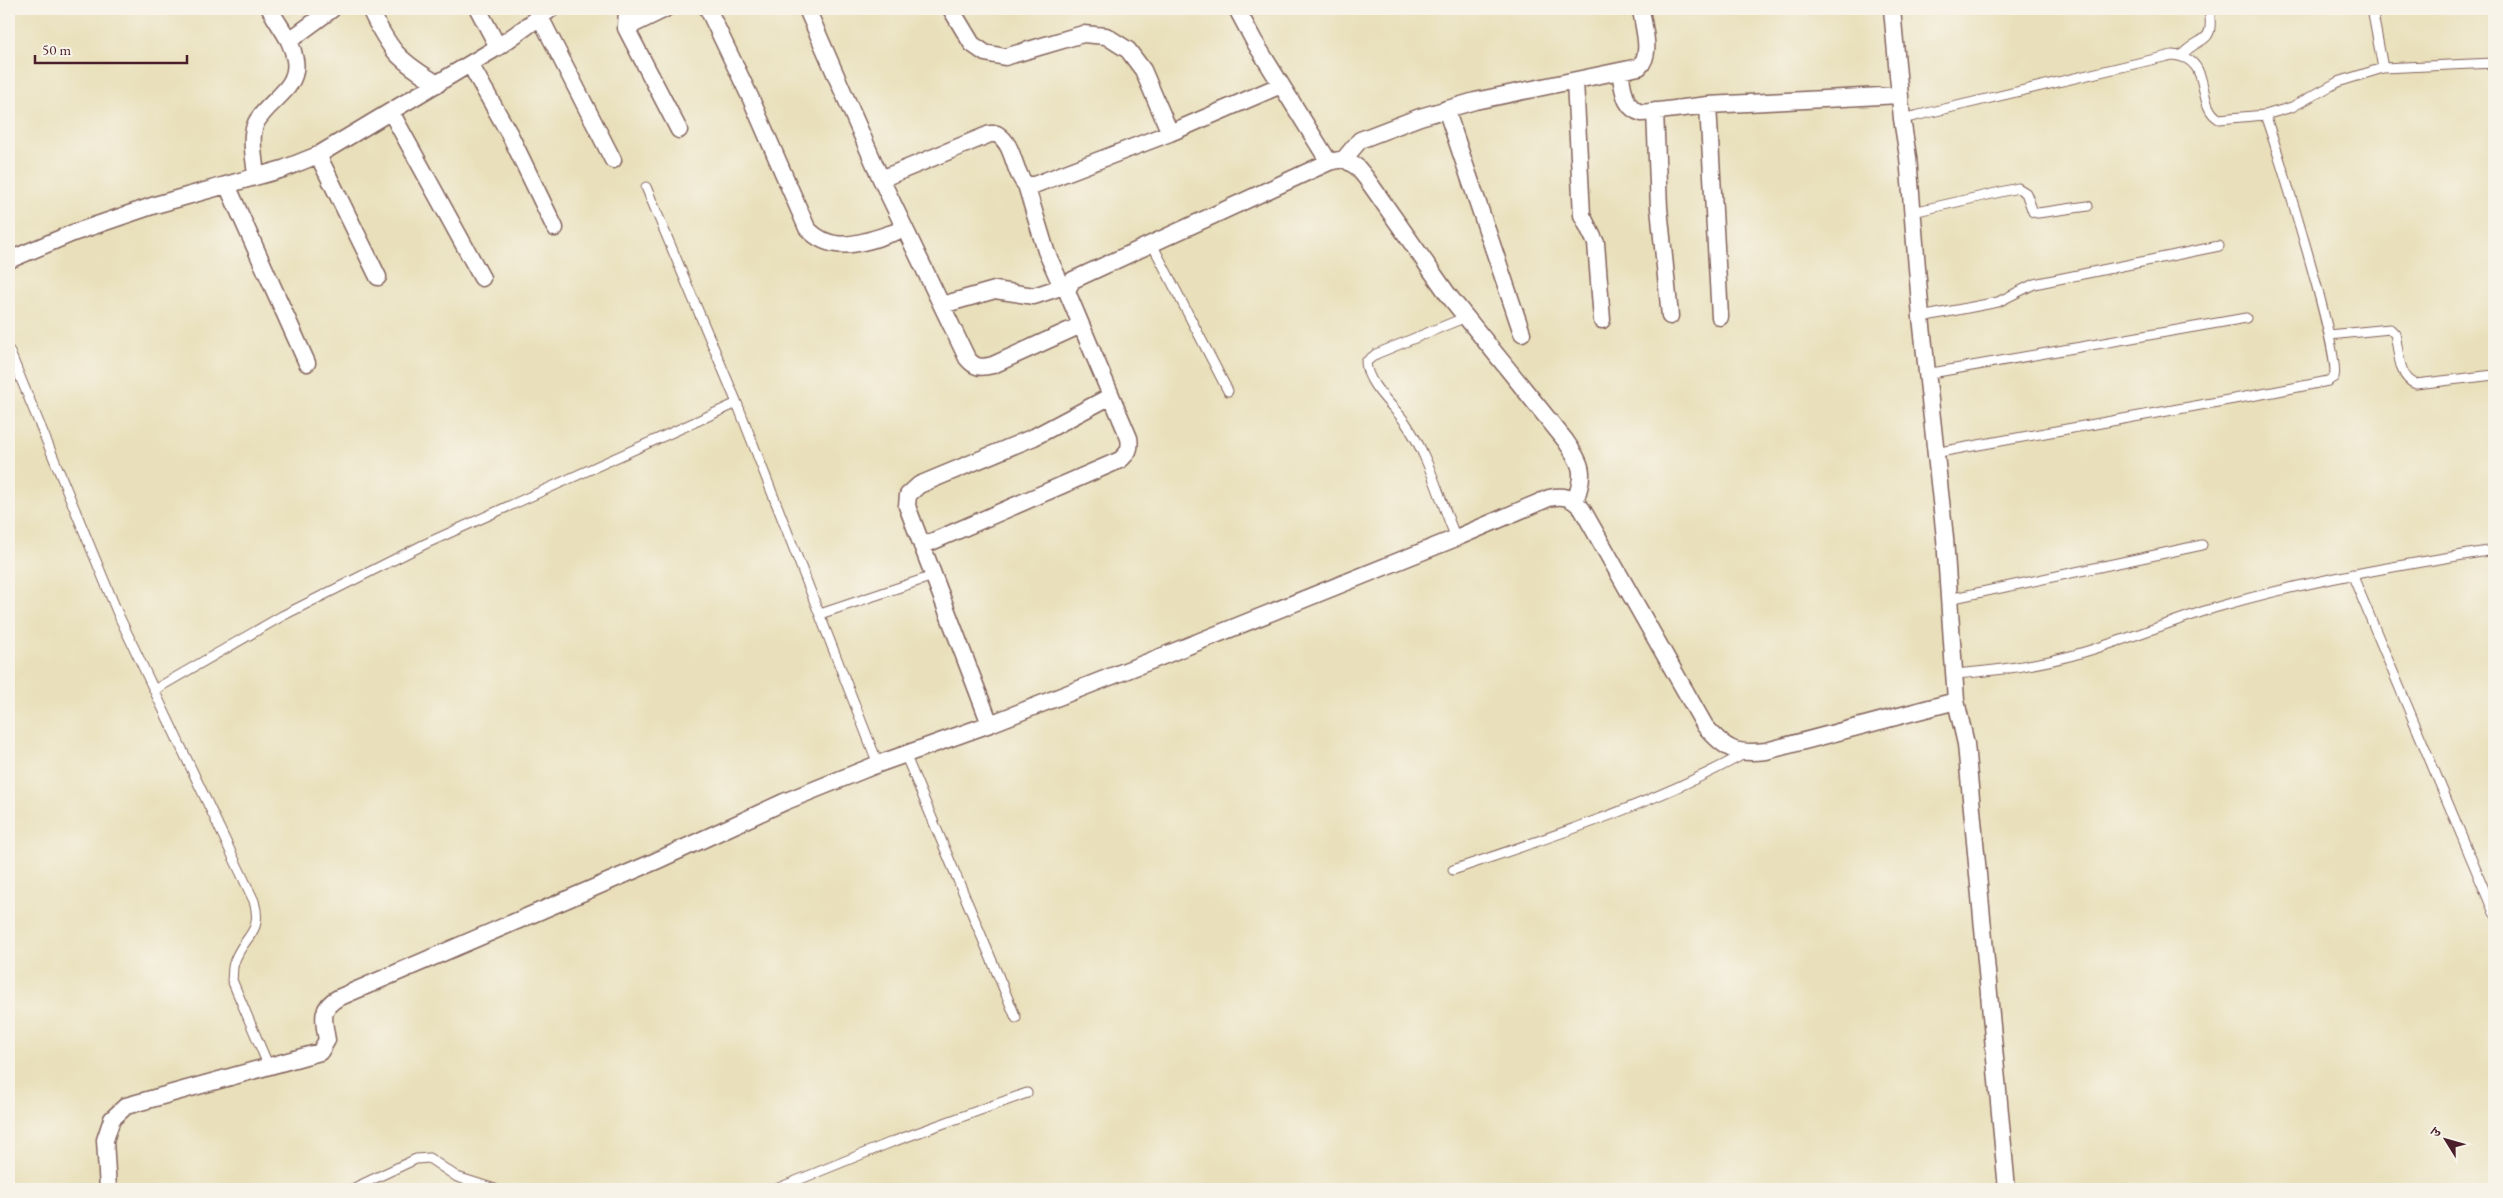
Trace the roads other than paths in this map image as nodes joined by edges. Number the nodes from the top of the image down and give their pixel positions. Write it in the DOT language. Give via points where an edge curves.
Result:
graph roads {
  1 [pos="270,9"];
  2 [pos="332,9"];
  3 [pos="370,9"];
  4 [pos="478,9"];
  5 [pos="627,9"];
  6 [pos="666,9"];
  7 [pos="708,9"];
  8 [pos="807,9"];
  9 [pos="951,9"];
  10 [pos="1237,9"];
  11 [pos="1641,9"];
  12 [pos="1892,9"];
  13 [pos="2209,9"];
  14 [pos="2372,9"];
  15 [pos="546,13"];
  16 [pos="626,28"];
  17 [pos="290,40"];
  18 [pos="498,47"];
  19 [pos="2181,56"];
  20 [pos="2494,63"];
  21 [pos="470,64"];
  22 [pos="2383,68"];
  23 [pos="1620,73"];
  24 [pos="1576,82"];
  25 [pos="438,84"];
  26 [pos="1281,85"];
  27 [pos="1900,96"];
  28 [pos="1708,105"];
  29 [pos="1446,109"];
  30 [pos="391,112"];
  31 [pos="1655,112"];
  32 [pos="2265,115"];
  33 [pos="1902,119"];
  34 [pos="679,130"];
  35 [pos="1170,133"];
  36 [pos="318,155"];
  37 [pos="613,160"];
  38 [pos="1336,161"];
  39 [pos="256,176"];
  40 [pos="882,179"];
  41 [pos="1026,184"];
  42 [pos="226,186"];
  43 [pos="646,187"];
  44 [pos="2088,206"];
  45 [pos="1913,212"];
  46 [pos="555,228"];
  47 [pos="905,230"];
  48 [pos="1152,244"];
  49 [pos="2219,246"];
  50 [pos="9,260"];
  51 [pos="378,277"];
  52 [pos="482,278"];
  53 [pos="1066,285"];
  54 [pos="942,305"];
  55 [pos="1670,316"];
  56 [pos="1720,317"];
  57 [pos="1921,317"];
  58 [pos="1466,318"];
  59 [pos="2246,318"];
  60 [pos="1602,320"];
  61 [pos="1081,326"];
  62 [pos="1522,333"];
  63 [pos="2329,335"];
  64 [pos="9,350"];
  65 [pos="307,363"];
  66 [pos="1926,374"];
  67 [pos="2494,374"];
  68 [pos="1228,391"];
  69 [pos="1111,396"];
  70 [pos="737,403"];
  71 [pos="1934,453"];
  72 [pos="1576,501"];
  73 [pos="1456,538"];
  74 [pos="922,546"];
  75 [pos="2202,546"];
  76 [pos="2494,550"];
  77 [pos="2352,574"];
  78 [pos="933,576"];
  79 [pos="1949,600"];
  80 [pos="820,614"];
  81 [pos="1955,674"];
  82 [pos="154,690"];
  83 [pos="1956,701"];
  84 [pos="990,724"];
  85 [pos="1745,753"];
  86 [pos="905,754"];
  87 [pos="878,764"];
  88 [pos="1453,870"];
  89 [pos="2494,913"];
  90 [pos="1016,1018"];
  91 [pos="268,1066"];
  92 [pos="1027,1092"];
  93 [pos="108,1189"];
  94 [pos="352,1189"];
  95 [pos="495,1189"];
  96 [pos="776,1189"];
  97 [pos="2007,1189"];
  1 -- 17 [label="street"];
  2 -- 17 [label="street"];
  3 -- 25 [label="street" via="385,41 397,57"];
  4 -- 18 [label="street"];
  5 -- 16 [label="street"];
  6 -- 16 [label="street"];
  7 -- 47 [label="street" via="807,228 828,244 844,246"];
  8 -- 40 [label="street"];
  9 -- 35 [label="street" via="972,44 985,53 1005,57 1083,34 1106,36 1128,50 1143,70"];
  10 -- 26 [label="street"];
  11 -- 23 [label="street" via="1647,54 1645,62 1639,68"];
  12 -- 27 [label="street"];
  13 -- 19 [label="lane" via="2210,33"];
  14 -- 22 [label="lane"];
  15 -- 18 [label="street"];
  15 -- 37 [label="street"];
  16 -- 34 [label="street"];
  17 -- 39 [label="street" via="296,62 294,77 256,124 253,139"];
  18 -- 21 [label="street"];
  19 -- 32 [label="lane" via="2197,68 2215,117"];
  19 -- 33 [label="lane" via="2172,55 2100,71"];
  20 -- 22 [label="lane"];
  21 -- 25 [label="street"];
  21 -- 46 [label="street" via="510,135"];
  22 -- 32 [label="lane" via="2338,82 2292,107"];
  23 -- 24 [label="street"];
  23 -- 31 [label="street" via="1627,104 1633,111"];
  24 -- 29 [label="street"];
  24 -- 60 [label="street" via="1582,215 1596,243"];
  25 -- 30 [label="street"];
  26 -- 35 [label="street"];
  26 -- 38 [label="street"];
  27 -- 28 [label="street"];
  27 -- 33 [label="street"];
  28 -- 31 [label="street"];
  28 -- 56 [label="street"];
  29 -- 38 [label="street" via="1372,134"];
  29 -- 62 [label="street"];
  30 -- 36 [label="street"];
  30 -- 52 [label="street"];
  31 -- 55 [label="street" via="1659,208"];
  32 -- 63 [label="lane" via="2284,169"];
  33 -- 45 [label="street"];
  35 -- 41 [label="street" via="1034,185"];
  36 -- 39 [label="street"];
  36 -- 51 [label="street"];
  38 -- 48 [label="street"];
  38 -- 58 [label="street" via="1357,167"];
  39 -- 42 [label="street"];
  40 -- 41 [label="street" via="990,134 997,134 1008,144 1020,179"];
  40 -- 47 [label="street"];
  41 -- 53 [label="street" via="1046,251"];
  42 -- 50 [label="street" via="155,205"];
  42 -- 65 [label="street"];
  43 -- 70 [label="lane"];
  44 -- 45 [label="lane" via="2033,212 2026,193 2018,188"];
  45 -- 57 [label="street"];
  47 -- 54 [label="street"];
  48 -- 53 [label="street"];
  48 -- 68 [label="lane"];
  49 -- 57 [label="lane" via="2034,284 1998,302"];
  53 -- 54 [label="street" via="1034,296 995,290"];
  53 -- 61 [label="street"];
  54 -- 61 [label="street" via="967,358 981,368"];
  57 -- 66 [label="street"];
  58 -- 72 [label="street" via="1578,460 1582,482"];
  58 -- 73 [label="lane" via="1376,354 1366,362 1366,368 1380,391 1406,422 1418,444"];
  59 -- 66 [label="lane"];
  61 -- 69 [label="street"];
  63 -- 67 [label="lane" via="2390,329 2395,334 2404,375 2409,382 2416,384"];
  63 -- 71 [label="lane" via="2336,371 2328,381"];
  64 -- 82 [label="lane" via="114,605"];
  66 -- 71 [label="street"];
  69 -- 74 [label="street" via="1034,437 919,484 908,495 906,506"];
  69 -- 74 [label="street" via="1131,446 1128,454"];
  70 -- 80 [label="lane"];
  70 -- 82 [label="lane" via="425,544 282,616"];
  71 -- 79 [label="street"];
  72 -- 73 [label="street" via="1561,495 1549,498"];
  72 -- 85 [label="street" via="1705,726 1728,749"];
  73 -- 84 [label="street"];
  74 -- 78 [label="street"];
  75 -- 79 [label="lane"];
  76 -- 77 [label="lane"];
  77 -- 81 [label="lane" via="2214,608 2071,656 2004,670"];
  77 -- 89 [label="lane"];
  78 -- 80 [label="lane"];
  78 -- 84 [label="street"];
  79 -- 81 [label="street"];
  80 -- 87 [label="lane"];
  81 -- 83 [label="street"];
  82 -- 91 [label="lane" via="256,907 254,932 233,964 232,980"];
  83 -- 85 [label="street" via="1766,751"];
  83 -- 97 [label="street" via="1966,744"];
  84 -- 86 [label="street"];
  85 -- 88 [label="lane" via="1697,780 1646,802"];
  86 -- 87 [label="street"];
  86 -- 90 [label="lane"];
  87 -- 91 [label="street" via="784,802 656,861 338,998 325,1010 323,1018 327,1040 324,1049"];
  91 -- 93 [label="street" via="126,1106 112,1119 105,1140"];
  92 -- 96 [label="lane"];
  94 -- 95 [label="lane" via="416,1159 429,1158 457,1178"];
}
